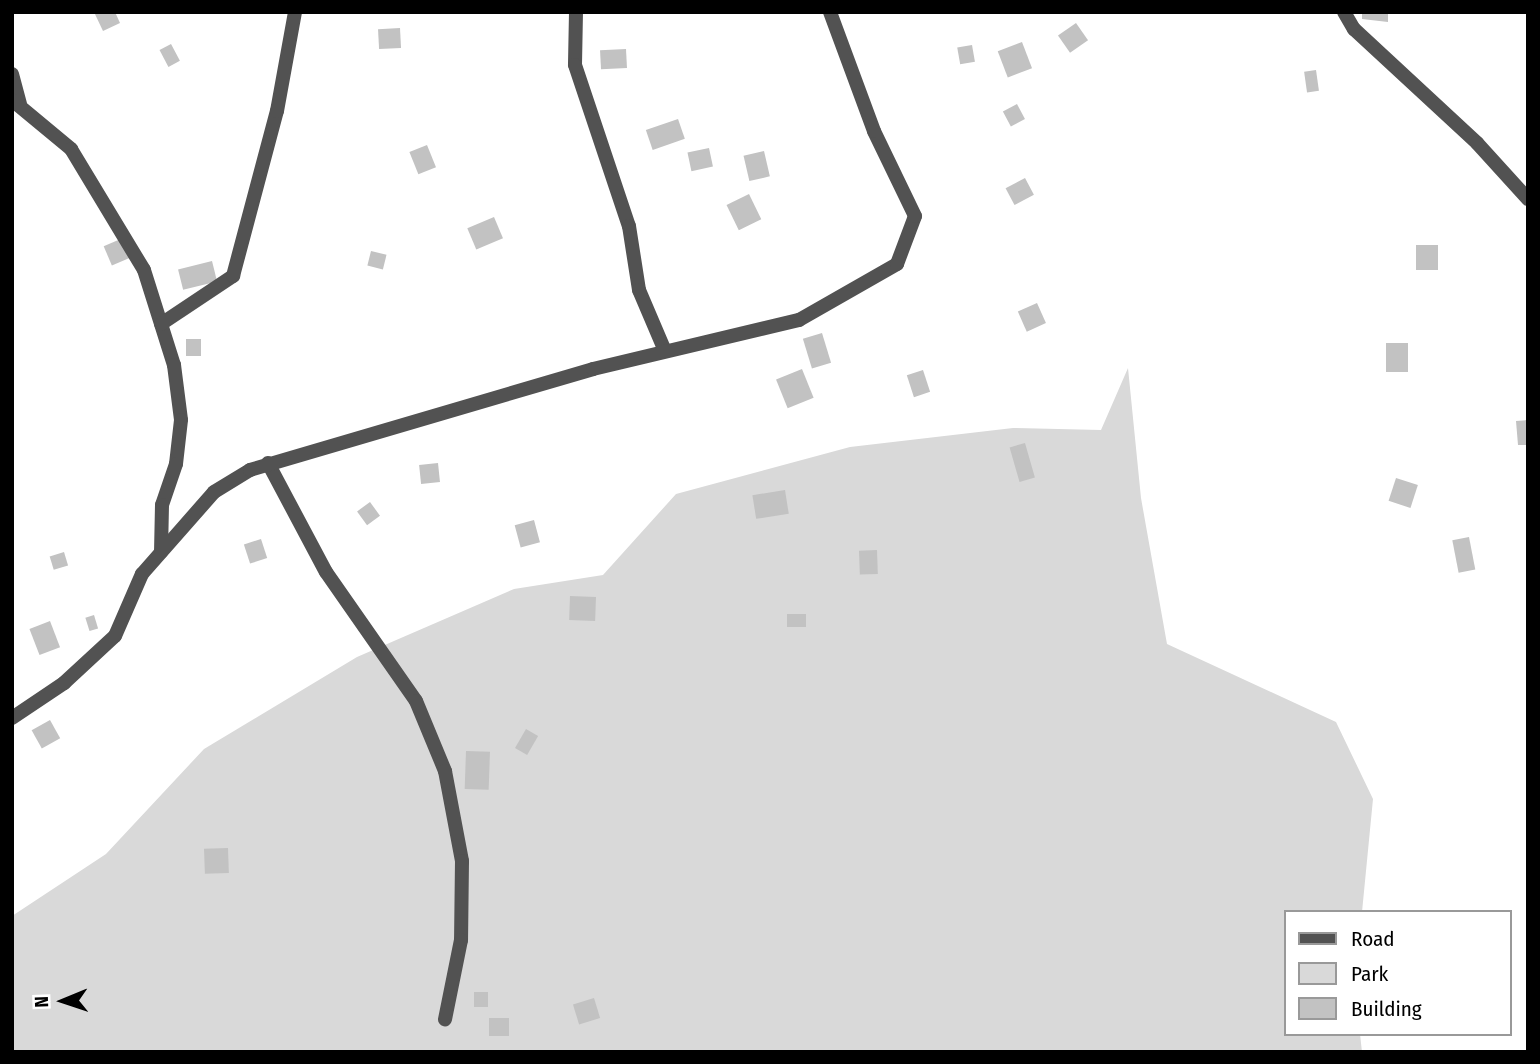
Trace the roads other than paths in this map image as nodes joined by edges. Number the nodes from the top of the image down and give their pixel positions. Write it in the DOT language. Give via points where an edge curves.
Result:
graph roads {
  1 [pos="295,12"];
  2 [pos="576,12"];
  3 [pos="830,12"];
  4 [pos="1344,12"];
  5 [pos="12,74"];
  6 [pos="16,102"];
  7 [pos="1528,199"];
  8 [pos="161,324"];
  9 [pos="665,351"];
  10 [pos="268,463"];
  11 [pos="160,552"];
  12 [pos="12,718"];
  13 [pos="445,1019"];
  1 -- 8 [label="street" via="277,111 233,276"];
  2 -- 9 [label="street" via="575,65 629,226 639,290"];
  3 -- 9 [label="street" via="874,131 915,216 897,264 799,320"];
  4 -- 7 [label="street" via="1354,29 1477,143"];
  5 -- 6 [label="street"];
  6 -- 8 [label="street" via="71,149 96,187 144,270"];
  8 -- 11 [label="street" via="174,365 181,420 176,464 162,505"];
  9 -- 10 [label="street"];
  10 -- 11 [label="street" via="214,492"];
  10 -- 13 [label="street" via="326,572 416,701 445,771 462,862 461,940"];
  11 -- 12 [label="street" via="142,574 115,636 64,683"];
}
